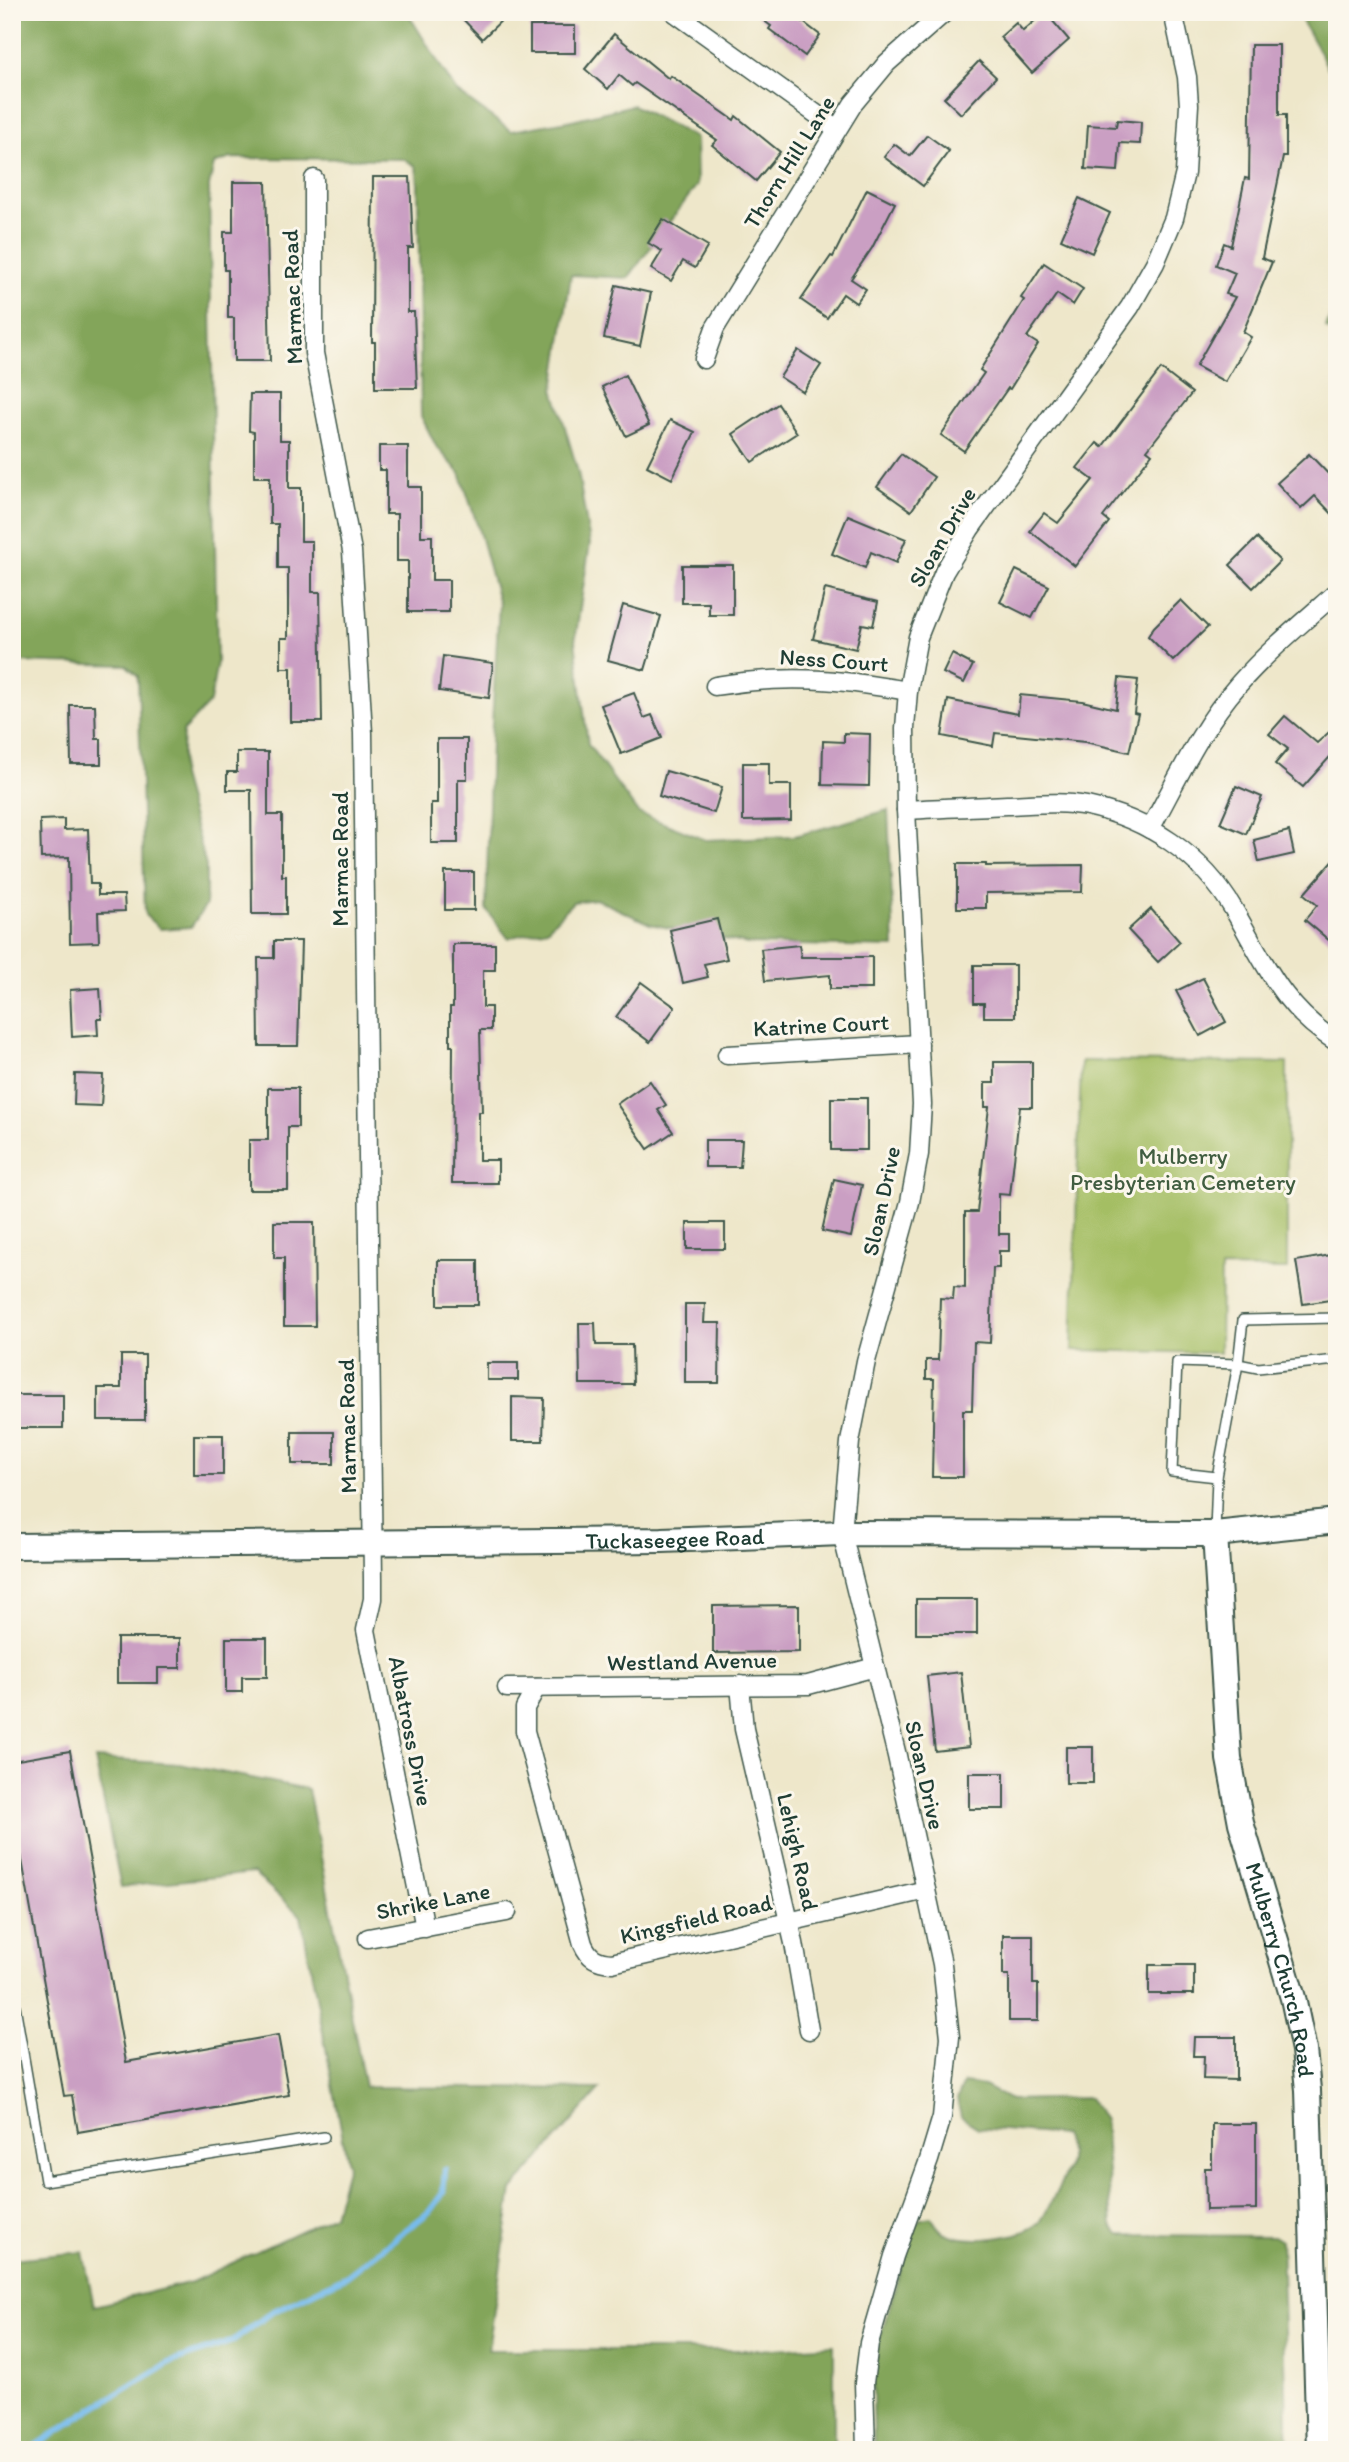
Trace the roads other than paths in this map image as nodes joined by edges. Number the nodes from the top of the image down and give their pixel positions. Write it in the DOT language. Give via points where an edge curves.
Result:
graph roads {
  1 [pos="674,12"];
  2 [pos="945,12"];
  3 [pos="1173,12"];
  4 [pos="837,129"];
  5 [pos="314,178"];
  6 [pos="704,359"];
  7 [pos="1337,592"];
  8 [pos="715,686"];
  9 [pos="908,691"];
  10 [pos="906,810"];
  11 [pos="1150,829"];
  12 [pos="1337,1042"];
  13 [pos="919,1044"];
  14 [pos="727,1055"];
  15 [pos="1337,1318"];
  16 [pos="1337,1360"];
  17 [pos="1238,1364"];
  18 [pos="1217,1477"];
  19 [pos="1337,1521"];
  20 [pos="842,1533"];
  21 [pos="1215,1534"];
  22 [pos="372,1544"];
  23 [pos="12,1546"];
  24 [pos="875,1667"];
  25 [pos="740,1685"];
  26 [pos="508,1688"];
  27 [pos="536,1688"];
  28 [pos="926,1890"];
  29 [pos="507,1912"];
  30 [pos="789,1922"];
  31 [pos="425,1928"];
  32 [pos="368,1938"];
  33 [pos="12,1988"];
  34 [pos="810,2030"];
  35 [pos="324,2137"];
  36 [pos="866,2450"];
  37 [pos="1319,2450"];
  1 -- 4 [label="street"];
  2 -- 4 [label="street, Thorn Hill Lane" via="874,77"];
  3 -- 9 [label="street, Sloan Drive" via="1189,104 1185,173 1174,218 1130,307 944,572 918,636"];
  4 -- 6 [label="street, Thorn Hill Lane" via="716,328"];
  5 -- 22 [label="street, Marmac Road" via="314,353 352,551 363,733"];
  7 -- 11 [label="street" via="1237,686 1196,744"];
  8 -- 9 [label="street, Ness Court" via="779,678 826,679"];
  9 -- 10 [label="street, Sloan Drive"];
  10 -- 11 [label="street" via="1052,803 1086,806"];
  10 -- 13 [label="street, Sloan Drive"];
  11 -- 12 [label="street" via="1200,865 1233,908 1292,1006 1315,1029"];
  13 -- 14 [label="street, Katrine Court"];
  13 -- 20 [label="street, Sloan Drive" via="919,1154 866,1361 850,1442"];
  15 -- 17 [label="lane" via="1243,1320"];
  16 -- 17 [label="lane" via="1258,1368"];
  17 -- 18 [label="lane"];
  17 -- 18 [label="lane" via="1177,1362 1172,1472"];
  18 -- 21 [label="lane"];
  19 -- 21 [label="street, Tuckaseegee Road"];
  20 -- 21 [label="street, Tuckaseegee Road"];
  20 -- 22 [label="street, Tuckaseegee Road"];
  20 -- 24 [label="street, Sloan Drive"];
  21 -- 37 [label="street, Mulberry Church Road" via="1229,1759 1241,1823 1304,2050"];
  22 -- 23 [label="street, Tuckaseegee Road"];
  22 -- 31 [label="street, Albatross Drive" via="373,1599 366,1630"];
  24 -- 25 [label="street, Westland Avenue" via="808,1685"];
  24 -- 28 [label="street, Sloan Drive"];
  25 -- 27 [label="street, Westland Avenue"];
  25 -- 30 [label="street, Lehigh Road" via="744,1729"];
  26 -- 27 [label="street, Westland Avenue"];
  27 -- 30 [label="street, Kingsfield Road" via="525,1708 525,1731 583,1944 592,1958 612,1963"];
  28 -- 30 [label="street, Kingsfield Road"];
  28 -- 36 [label="street, Sloan Drive" via="942,1964 949,2065 942,2117 869,2343 864,2383"];
  29 -- 31 [label="street, Shrike Lane"];
  30 -- 34 [label="street, Lehigh Road"];
  31 -- 32 [label="street, Shrike Lane"];
  33 -- 35 [label="lane" via="46,2181"];
}
